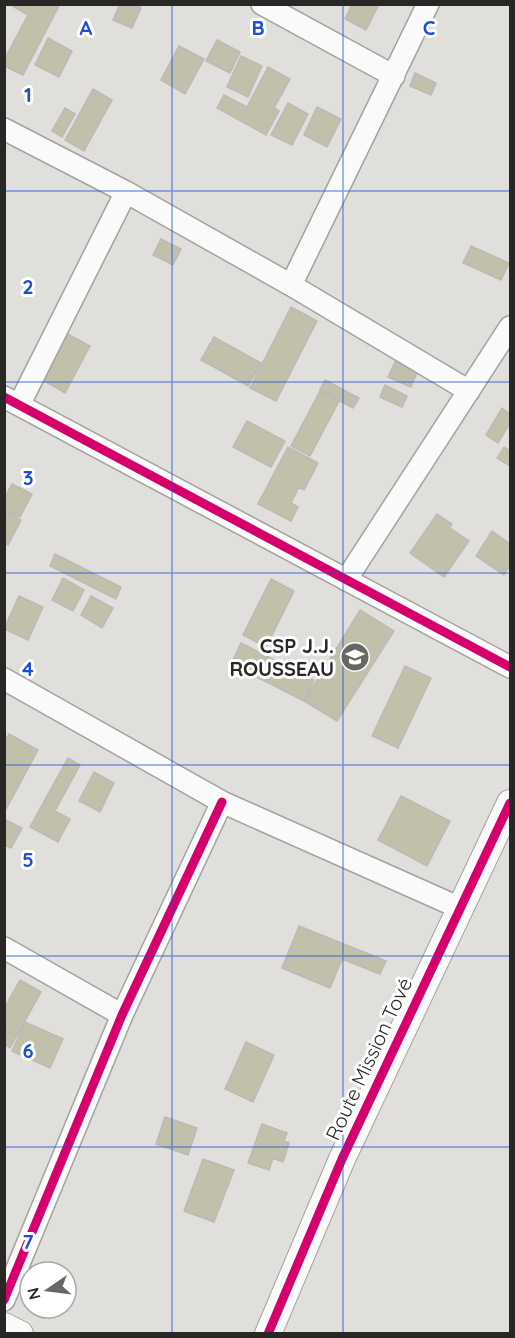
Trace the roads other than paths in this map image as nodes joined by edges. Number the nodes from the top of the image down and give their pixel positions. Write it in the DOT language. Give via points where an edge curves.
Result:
graph roads {
  1 [pos="262,4"];
  2 [pos="428,4"];
  3 [pos="394,76"];
  4 [pos="4,129"];
  5 [pos="126,192"];
  6 [pos="291,285"];
  7 [pos="510,327"];
  8 [pos="469,391"];
  9 [pos="12,401"];
  10 [pos="346,580"];
  11 [pos="510,667"];
  12 [pos="4,679"];
  13 [pos="222,802"];
  14 [pos="510,803"];
  15 [pos="460,909"];
  16 [pos="4,948"];
  17 [pos="122,1015"];
  18 [pos="4,1300"];
  19 [pos="4,1326"];
  20 [pos="20,1334"];
  21 [pos="268,1334"];
  1 -- 3 [label="street"];
  2 -- 3 [label="street"];
  3 -- 6 [label="street"];
  4 -- 5 [label="street"];
  5 -- 6 [label="street"];
  5 -- 9 [label="street"];
  6 -- 8 [label="street"];
  7 -- 8 [label="street"];
  8 -- 10 [label="street"];
  9 -- 10 [label="street"];
  10 -- 11 [label="street"];
  12 -- 13 [label="street"];
  13 -- 15 [label="street"];
  13 -- 17 [label="street"];
  14 -- 15 [label="street, Route Mission Tové"];
  15 -- 21 [label="street, Route Mission Tové" via="342,1160"];
  16 -- 17 [label="street"];
  17 -- 18 [label="street"];
  19 -- 20 [label="street"];
}
